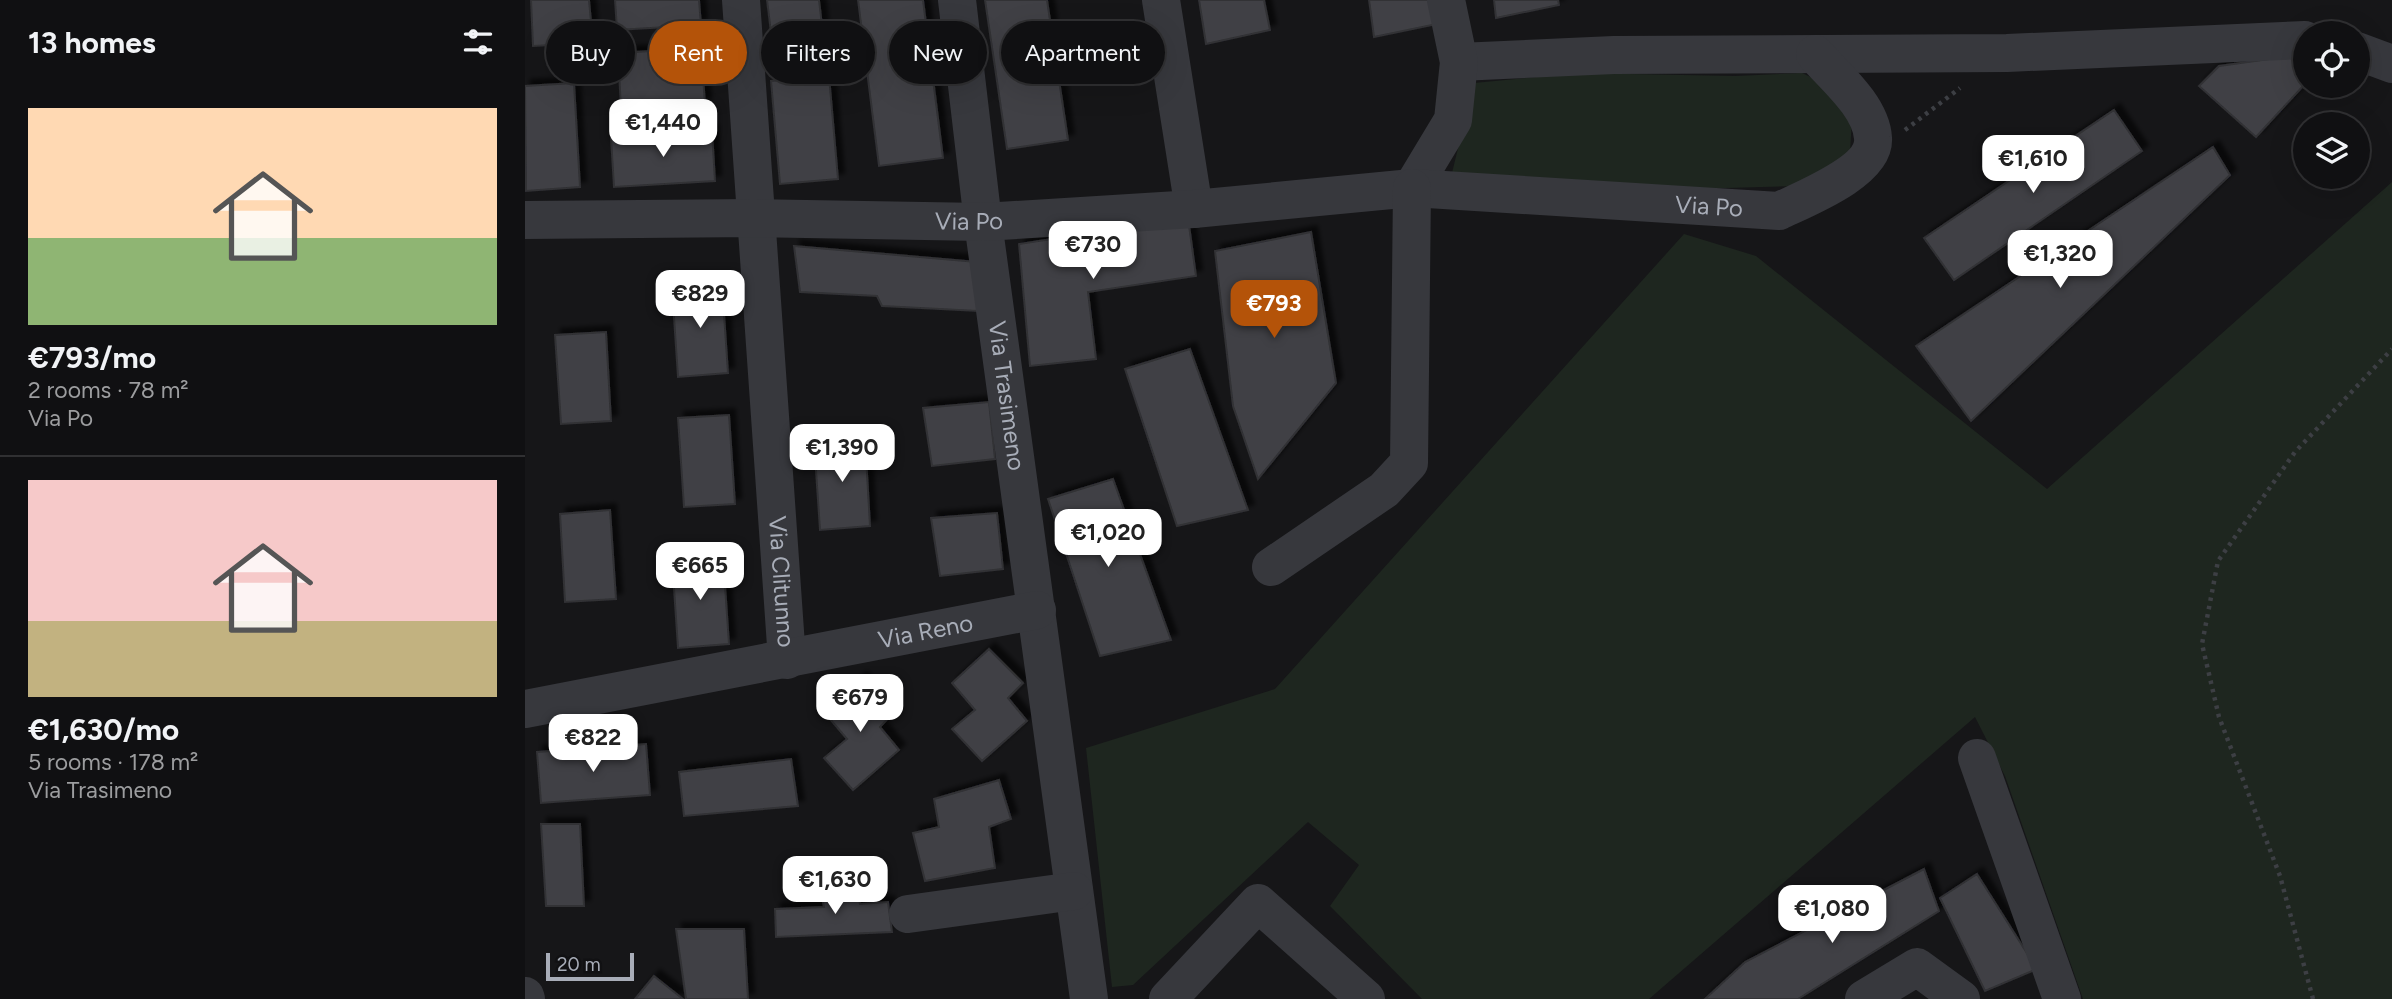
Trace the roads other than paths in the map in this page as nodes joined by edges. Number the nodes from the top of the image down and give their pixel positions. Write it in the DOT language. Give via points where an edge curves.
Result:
graph roads {
  1 [pos="741,0"];
  2 [pos="957,0"];
  3 [pos="1161,0"];
  4 [pos="1446,0"];
  5 [pos="2293,41"];
  6 [pos="1815,54"];
  7 [pos="2370,56"];
  8 [pos="1459,62"];
  9 [pos="2392,64"];
  10 [pos="1412,188"];
  11 [pos="1194,209"];
  12 [pos="754,218"];
  13 [pos="525,220"];
  14 [pos="983,222"];
  15 [pos="1271,566"];
  16 [pos="1037,610"];
  17 [pos="787,660"];
  18 [pos="525,709"];
  19 [pos="1976,758"];
  20 [pos="1074,891"];
  21 [pos="908,914"];
  22 [pos="1089,999"];
  23 [pos="1168,999"];
  24 [pos="1366,999"];
  25 [pos="1864,999"];
  26 [pos="1961,999"];
  27 [pos="2062,999"];
  1 -- 12 [label="street, Via Clitunno"];
  2 -- 14 [label="street, Via Trasimeno"];
  3 -- 11 [label="street"];
  4 -- 8 [label="street"];
  5 -- 6 [label="street" via="2007,53"];
  6 -- 8 [label="street" via="1614,55"];
  6 -- 10 [label="street, Via Po" via="1864,113 1874,138 1868,158 1832,187 1779,211"];
  7 -- 9 [label="street"];
  8 -- 10 [label="street" via="1453,120"];
  10 -- 11 [label="street, Via Po"];
  10 -- 15 [label="street" via="1409,463 1384,490"];
  11 -- 14 [label="street, Via Po"];
  12 -- 13 [label="street, Via Po"];
  12 -- 14 [label="street, Via Po"];
  12 -- 17 [label="street, Via Clitunno"];
  14 -- 16 [label="street, Via Trasimeno"];
  16 -- 17 [label="street, Via Reno"];
  16 -- 20 [label="street, Via Trasimeno"];
  17 -- 18 [label="street, Via Reno"];
  19 -- 27 [label="street"];
  20 -- 21 [label="street"];
  20 -- 22 [label="street, Via Trasimeno"];
  23 -- 24 [label="street" via="1258,903"];
  25 -- 26 [label="street" via="1917,967"];
}
